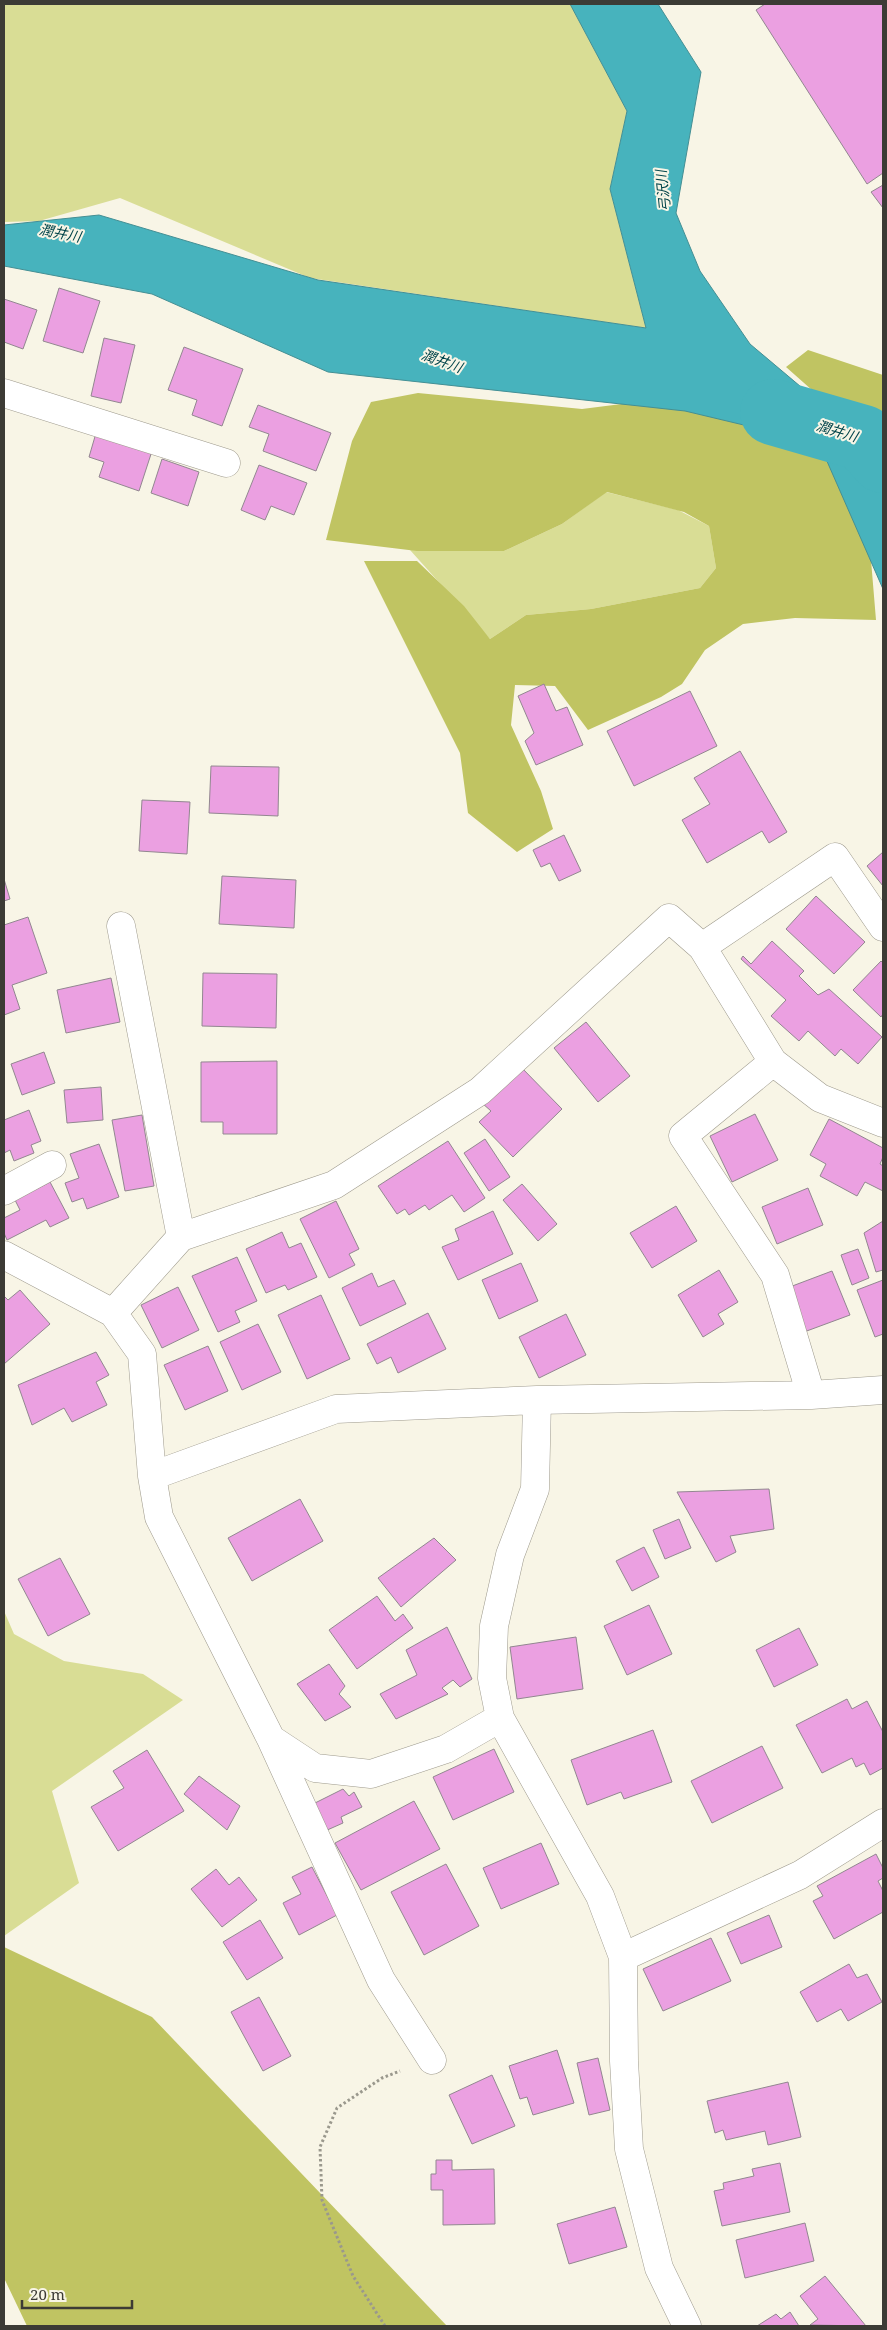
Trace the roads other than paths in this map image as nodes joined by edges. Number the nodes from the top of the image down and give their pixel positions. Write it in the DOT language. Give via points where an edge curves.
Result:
graph roads {
  1 [pos="4,393"];
  2 [pos="226,463"];
  3 [pos="121,926"];
  4 [pos="883,927"];
  5 [pos="702,947"];
  6 [pos="773,1062"];
  7 [pos="883,1123"];
  8 [pos="52,1165"];
  9 [pos="4,1191"];
  10 [pos="181,1237"];
  11 [pos="4,1256"];
  12 [pos="113,1313"];
  13 [pos="883,1390"];
  14 [pos="811,1395"];
  15 [pos="537,1400"];
  16 [pos="152,1476"];
  17 [pos="500,1718"];
  18 [pos="271,1739"];
  19 [pos="883,1824"];
  20 [pos="623,1957"];
  21 [pos="432,2060"];
  22 [pos="687,2326"];
  1 -- 2 [label="street"];
  3 -- 10 [label="street"];
  4 -- 5 [label="street" via="836,857"];
  5 -- 6 [label="street"];
  5 -- 10 [label="street" via="669,918 480,1091 334,1185"];
  6 -- 7 [label="street" via="820,1098"];
  6 -- 14 [label="street" via="683,1136 775,1275"];
  8 -- 9 [label="street"];
  10 -- 12 [label="street"];
  11 -- 12 [label="street"];
  12 -- 16 [label="street" via="142,1354"];
  13 -- 14 [label="street"];
  14 -- 15 [label="street"];
  15 -- 16 [label="street" via="336,1409"];
  15 -- 17 [label="street" via="535,1489 510,1555 494,1626 492,1678"];
  16 -- 18 [label="street" via="159,1517"];
  17 -- 18 [label="street" via="446,1749 371,1774 315,1768"];
  17 -- 20 [label="street" via="600,1896"];
  18 -- 21 [label="street" via="381,1980"];
  19 -- 20 [label="street" via="800,1875"];
  20 -- 22 [label="street" via="629,2149 659,2268"];
}
